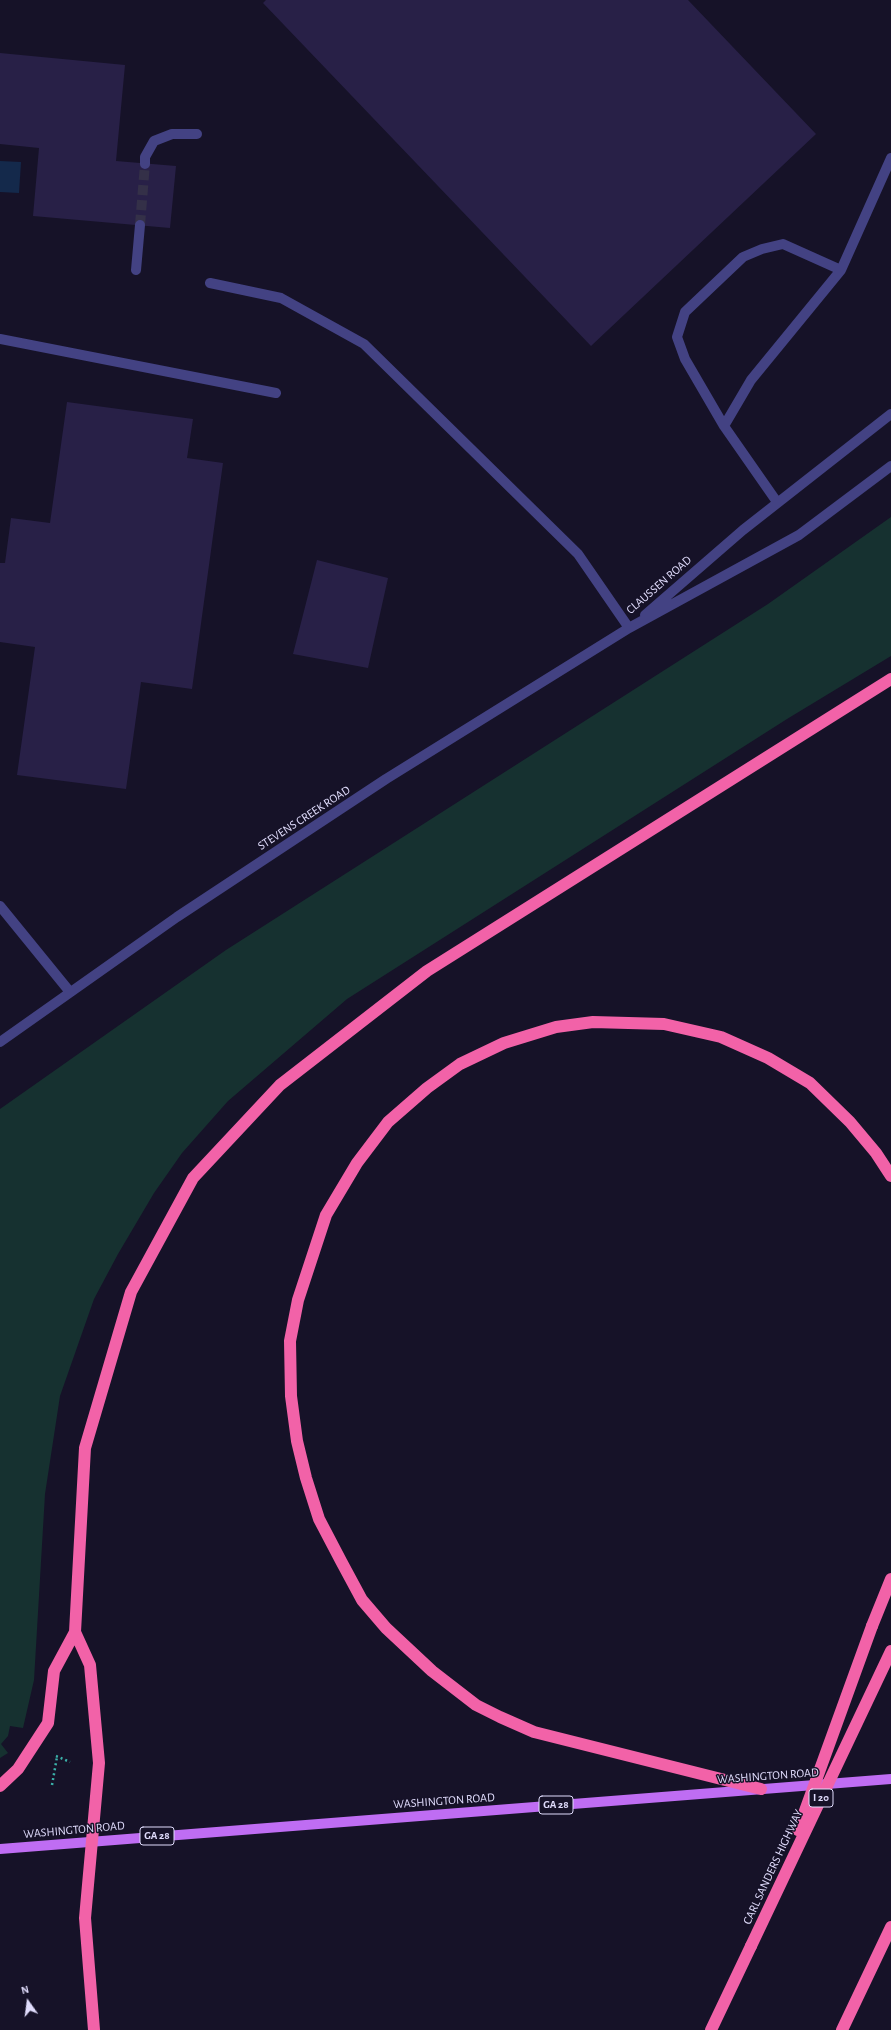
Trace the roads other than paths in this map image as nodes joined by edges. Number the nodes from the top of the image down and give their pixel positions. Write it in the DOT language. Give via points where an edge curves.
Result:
graph roads {
  1 [pos="197,134"];
  2 [pos="891,158"];
  3 [pos="145,164"];
  4 [pos="140,225"];
  5 [pos="136,270"];
  6 [pos="841,270"];
  7 [pos="210,283"];
  8 [pos="0,339"];
  9 [pos="276,393"];
  10 [pos="891,414"];
  11 [pos="724,426"];
  12 [pos="891,466"];
  13 [pos="777,502"];
  14 [pos="629,628"];
  15 [pos="891,679"];
  16 [pos="0,906"];
  17 [pos="70,992"];
  18 [pos="0,1042"];
  19 [pos="891,1176"];
  20 [pos="891,1579"];
  21 [pos="75,1632"];
  22 [pos="891,1651"];
  23 [pos="891,1779"];
  24 [pos="0,1786"];
  25 [pos="761,1789"];
  26 [pos="94,1841"];
  27 [pos="0,1848"];
  28 [pos="774,1896"];
  29 [pos="889,1932"];
  30 [pos="94,2030"];
  31 [pos="710,2030"];
  32 [pos="842,2030"];
  1 -- 3 [label="street" via="172,134 154,141 145,157"];
  2 -- 6 [label="street"];
  4 -- 5 [label="street"];
  6 -- 11 [label="street" via="751,380"];
  6 -- 11 [label="street" via="783,244 762,249 742,257 685,312 677,337 685,359"];
  7 -- 14 [label="street" via="281,298 364,344 578,554"];
  8 -- 9 [label="street"];
  10 -- 13 [label="street, CLAUSSEN ROAD"];
  11 -- 13 [label="street"];
  12 -- 14 [label="street, CLAUSSEN ROAD" via="799,535"];
  13 -- 14 [label="street, CLAUSSEN ROAD"];
  14 -- 17 [label="street, STEVENS CREEK ROAD" via="386,779 177,917"];
  15 -- 21 [label="highway" via="427,971 280,1085 193,1178 131,1292 85,1448"];
  16 -- 17 [label="street"];
  17 -- 18 [label="street, STEVENS CREEK ROAD"];
  19 -- 25 [label="highway" via="850,1122 810,1083 761,1055 721,1037 664,1024 593,1022 556,1027 504,1043 460,1064 426,1088 388,1122 357,1163 326,1215 298,1300 290,1341 291,1396 304,1471 326,1533 362,1600 386,1628 432,1671 476,1705 500,1718 541,1734"];
  20 -- 28 [label="highway, bridge"];
  21 -- 24 [label="highway" via="54,1671 48,1723 18,1769"];
  21 -- 26 [label="highway" via="90,1665 99,1763"];
  22 -- 28 [label="highway, CARL SANDERS HIGHWAY / I 20, bridge"];
  23 -- 25 [label="main road, WASHINGTON ROAD / GA 28"];
  25 -- 26 [label="main road, WASHINGTON ROAD / GA 28"];
  26 -- 27 [label="main road, WASHINGTON ROAD / GA 28"];
  26 -- 30 [label="highway" via="86,1918"];
  28 -- 31 [label="highway, CARL SANDERS HIGHWAY / I 20, bridge"];
  29 -- 32 [label="highway"];
}
